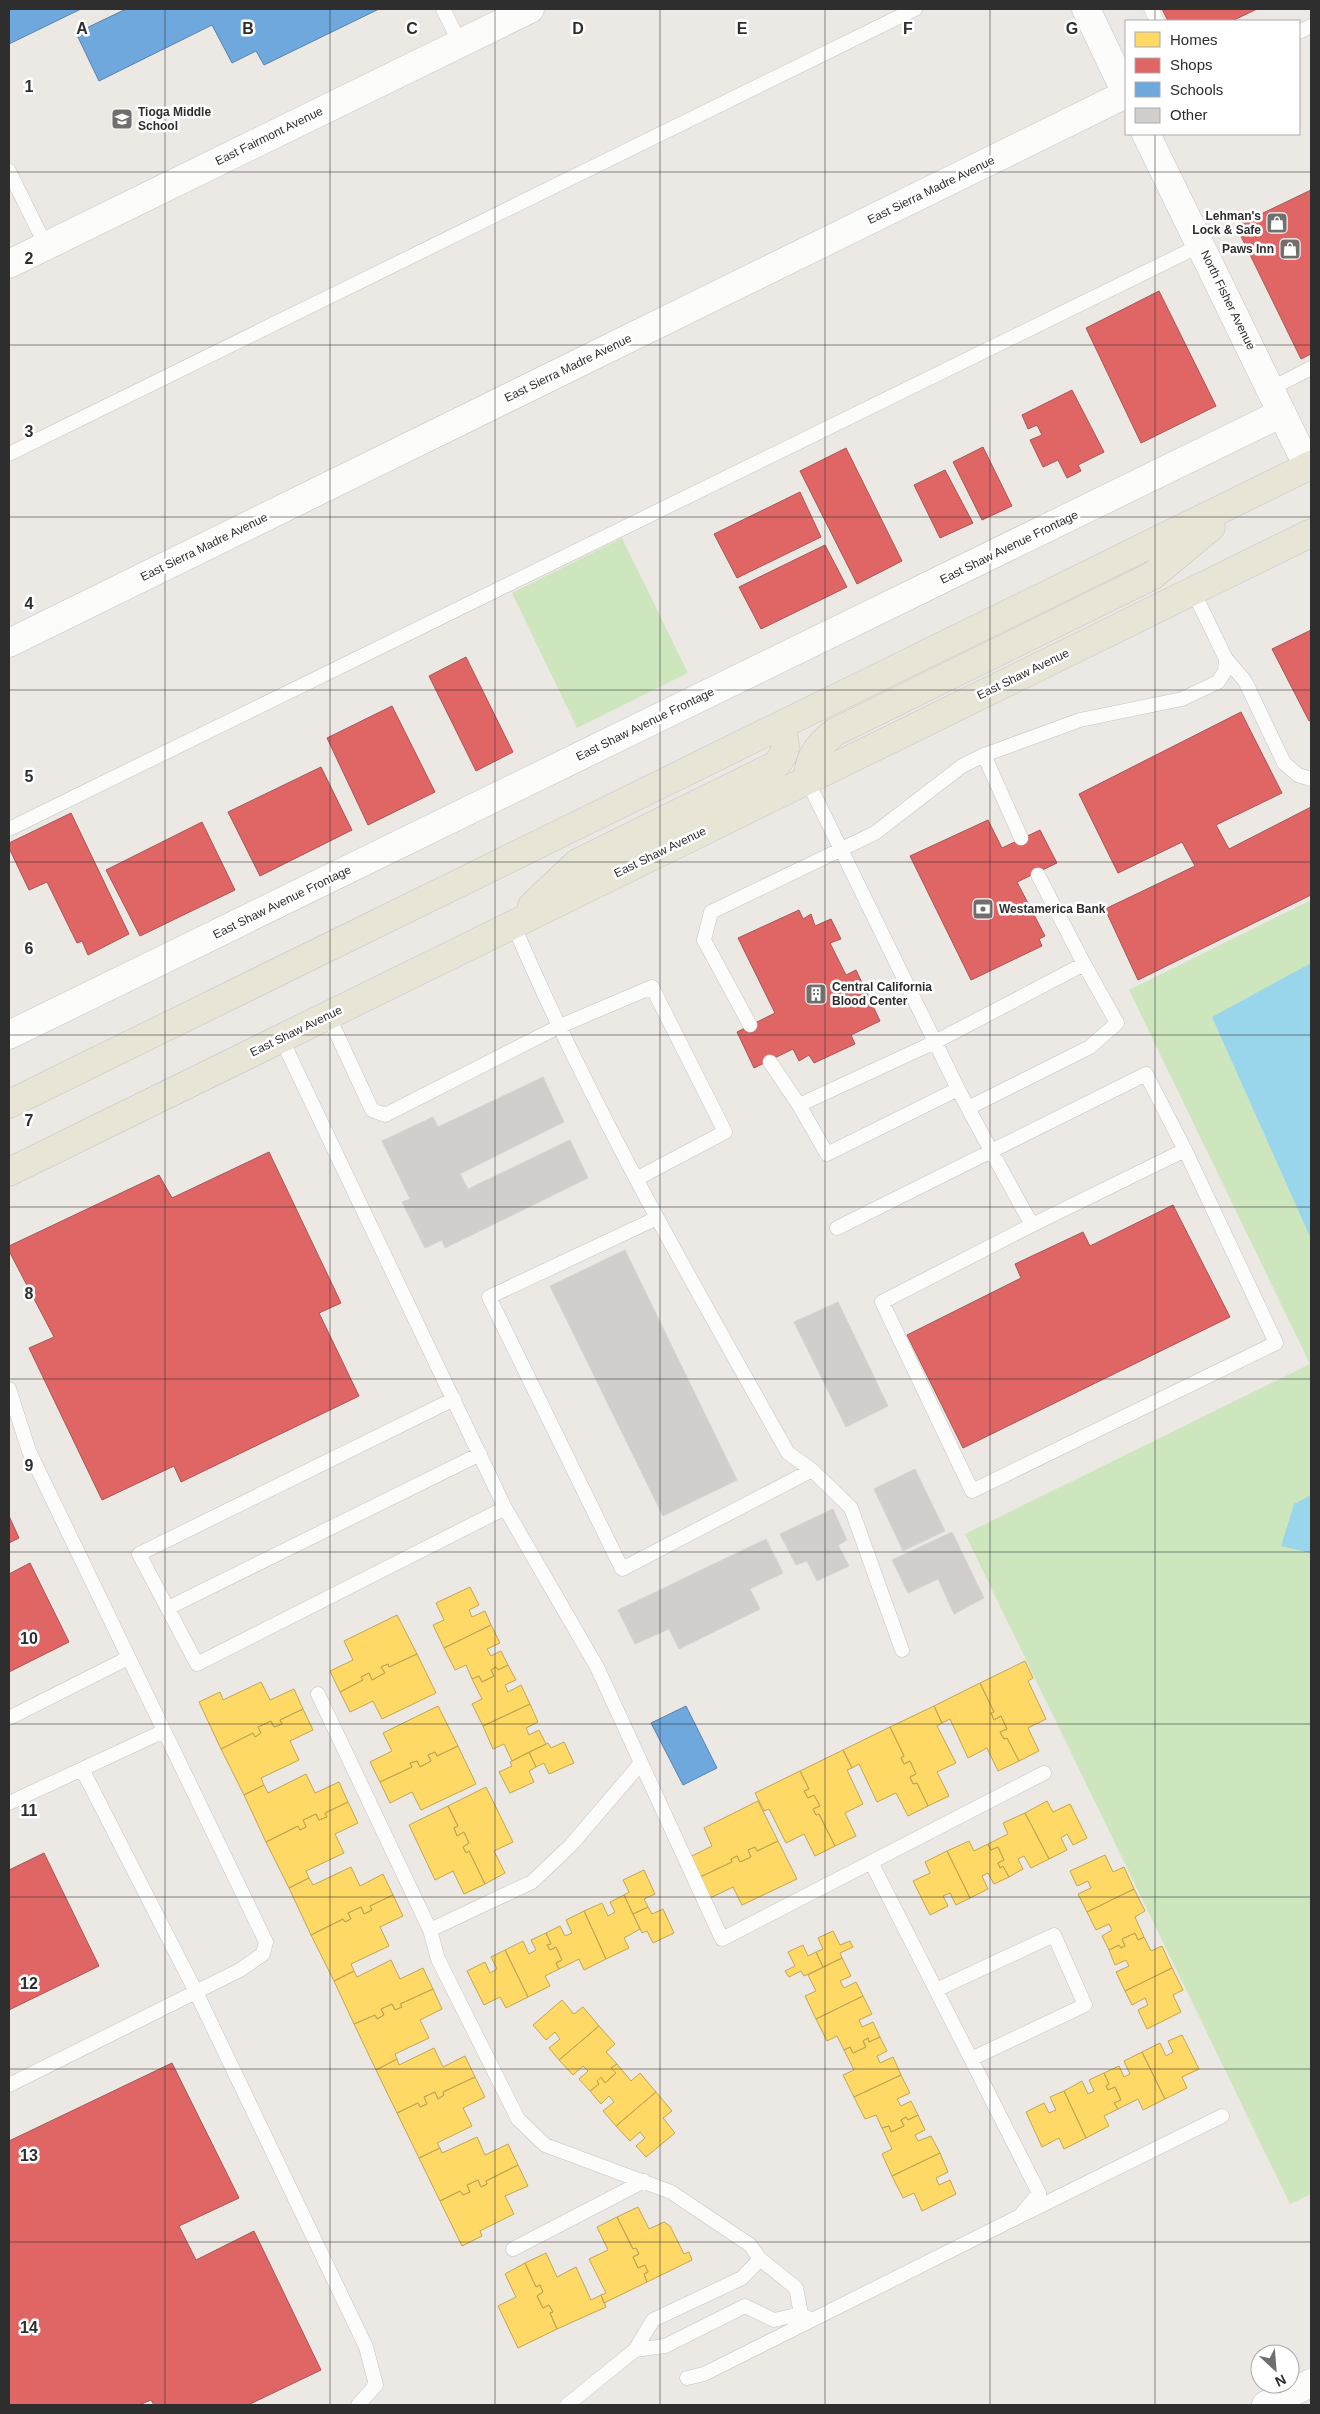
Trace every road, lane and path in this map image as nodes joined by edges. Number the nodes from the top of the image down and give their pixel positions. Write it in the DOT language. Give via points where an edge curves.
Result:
graph roads {
  1 [pos="442,9"];
  2 [pos="530,9"];
  3 [pos="916,9"];
  4 [pos="1086,9"];
  5 [pos="460,43"];
  6 [pos="1125,91"];
  7 [pos="1125,93"];
  8 [pos="1146,135"];
  9 [pos="9,171"];
  10 [pos="1201,245"];
  11 [pos="46,246"];
  12 [pos="9,264"];
  13 [pos="1311,368"];
  14 [pos="1270,389"];
  15 [pos="1282,414"];
  16 [pos="9,454"];
  17 [pos="1310,466"];
  18 [pos="1248,497"];
  19 [pos="1311,534"];
  20 [pos="1193,591"];
  21 [pos="9,643"];
  22 [pos="1226,659"];
  23 [pos="780,728"];
  24 [pos="984,755"];
  25 [pos="1311,778"];
  26 [pos="807,780"];
  27 [pos="9,829"];
  28 [pos="1021,838"];
  29 [pos="842,849"];
  30 [pos="1038,874"];
  31 [pos="513,924"];
  32 [pos="1084,964"];
  33 [pos="328,1015"];
  34 [pos="750,1024"];
  35 [pos="558,1027"];
  36 [pos="9,1036"];
  37 [pos="281,1038"];
  38 [pos="935,1042"];
  39 [pos="770,1062"];
  40 [pos="958,1089"];
  41 [pos="9,1104"];
  42 [pos="799,1105"];
  43 [pos="968,1108"];
  44 [pos="1185,1150"];
  45 [pos="991,1151"];
  46 [pos="9,1172"];
  47 [pos="636,1179"];
  48 [pos="657,1218"];
  49 [pos="1032,1226"];
  50 [pos="837,1228"];
  51 [pos="9,1389"];
  52 [pos="454,1399"];
  53 [pos="480,1454"];
  54 [pos="812,1470"];
  55 [pos="505,1508"];
  56 [pos="168,1608"];
  57 [pos="902,1650"];
  58 [pos="128,1658"];
  59 [pos="318,1694"];
  60 [pos="9,1718"];
  61 [pos="164,1731"];
  62 [pos="641,1763"];
  63 [pos="82,1769"];
  64 [pos="1044,1773"];
  65 [pos="9,1803"];
  66 [pos="871,1862"];
  67 [pos="430,1930"];
  68 [pos="936,1990"];
  69 [pos="196,1992"];
  70 [pos="971,2059"];
  71 [pos="9,2086"];
  72 [pos="1222,2116"];
  73 [pos="644,2180"];
  74 [pos="1020,2216"];
  75 [pos="513,2249"];
  76 [pos="760,2259"];
  77 [pos="806,2317"];
  78 [pos="635,2350"];
  79 [pos="687,2378"];
  80 [pos="1311,2383"];
  81 [pos="358,2405"];
  82 [pos="567,2405"];
  83 [pos="1266,2405"];
  1 -- 5 [label="lane"];
  2 -- 5 [label="street, East Fairmont Avenue"];
  3 -- 16 [label="lane"];
  4 -- 6 [label="street"];
  5 -- 11 [label="street, East Fairmont Avenue"];
  7 -- 21 [label="street, East Sierra Madre Avenue"];
  8 -- 10 [label="street, North Fisher Avenue"];
  9 -- 11 [label="lane"];
  10 -- 14 [label="street, North Fisher Avenue"];
  10 -- 27 [label="lane"];
  11 -- 12 [label="street, East Fairmont Avenue"];
  13 -- 14 [label="lane"];
  14 -- 15 [label="street, North Fisher Avenue"];
  15 -- 17 [label="street, North Fisher Avenue"];
  15 -- 36 [label="street, East Shaw Avenue Frontage"];
  17 -- 18 [label="main road"];
  18 -- 23 [label="main road"];
  18 -- 26 [label="main road" via="1152,576 835,732 814,752"];
  19 -- 20 [label="main road, East Shaw Avenue"];
  20 -- 22 [label="lane"];
  20 -- 26 [label="main road, East Shaw Avenue"];
  22 -- 24 [label="lane" via="1225,671 1218,682 1182,699 1080,720"];
  22 -- 25 [label="lane" via="1245,680 1284,763 1298,775"];
  23 -- 31 [label="main road" via="786,740 785,755 776,764 577,863"];
  23 -- 41 [label="main road"];
  24 -- 28 [label="lane"];
  24 -- 29 [label="lane" via="962,766 876,834"];
  26 -- 29 [label="lane"];
  26 -- 31 [label="main road, East Shaw Avenue"];
  29 -- 34 [label="lane" via="711,912 704,940"];
  29 -- 38 [label="lane"];
  30 -- 32 [label="lane"];
  31 -- 33 [label="main road, East Shaw Avenue"];
  31 -- 35 [label="lane"];
  32 -- 38 [label="lane"];
  32 -- 43 [label="lane" via="1117,1023 1090,1047"];
  33 -- 35 [label="lane" via="372,1110 385,1115"];
  33 -- 37 [label="main road, East Shaw Avenue"];
  35 -- 47 [label="lane"];
  35 -- 47 [label="lane" via="652,987 725,1132"];
  37 -- 46 [label="main road, East Shaw Avenue"];
  37 -- 52 [label="lane"];
  38 -- 40 [label="lane"];
  38 -- 42 [label="lane"];
  39 -- 42 [label="lane"];
  40 -- 42 [label="lane" via="827,1154"];
  40 -- 43 [label="lane"];
  43 -- 45 [label="lane"];
  44 -- 45 [label="lane" via="1146,1074"];
  44 -- 49 [label="lane"];
  44 -- 49 [label="lane" via="1276,1343 972,1491 882,1302"];
  45 -- 49 [label="lane"];
  45 -- 50 [label="lane"];
  47 -- 48 [label="lane"];
  48 -- 54 [label="lane" via="788,1453"];
  48 -- 54 [label="lane" via="489,1296 622,1569"];
  51 -- 58 [label="lane" via="30,1451"];
  52 -- 53 [label="lane"];
  52 -- 56 [label="lane" via="139,1554"];
  53 -- 55 [label="lane"];
  53 -- 56 [label="lane"];
  54 -- 57 [label="lane" via="851,1508"];
  55 -- 56 [label="lane" via="196,1664"];
  55 -- 62 [label="lane" via="597,1667"];
  58 -- 60 [label="lane"];
  58 -- 61 [label="lane"];
  59 -- 67 [label="lane"];
  61 -- 63 [label="lane"];
  61 -- 69 [label="lane" via="266,1942 263,1954 240,1970"];
  62 -- 66 [label="lane" via="722,1939"];
  62 -- 67 [label="lane" via="571,1845 532,1882"];
  63 -- 65 [label="lane"];
  63 -- 69 [label="lane"];
  64 -- 66 [label="lane"];
  66 -- 68 [label="lane"];
  67 -- 73 [label="lane" via="438,1959 518,2119 545,2145"];
  68 -- 70 [label="lane"];
  68 -- 70 [label="lane" via="1054,1936 1086,2005"];
  69 -- 71 [label="lane"];
  69 -- 81 [label="lane" via="366,2346 376,2385"];
  70 -- 74 [label="lane" via="1039,2193"];
  72 -- 74 [label="lane"];
  73 -- 75 [label="lane"];
  73 -- 76 [label="lane" via="671,2192 750,2245"];
  74 -- 77 [label="lane"];
  76 -- 77 [label="lane" via="796,2288"];
  76 -- 78 [label="lane" via="742,2278 653,2320"];
  77 -- 78 [label="lane" via="774,2320 744,2306 665,2346"];
  77 -- 79 [label="lane" via="704,2374"];
  78 -- 82 [label="lane"];
  80 -- 83 [label="street"];
}
